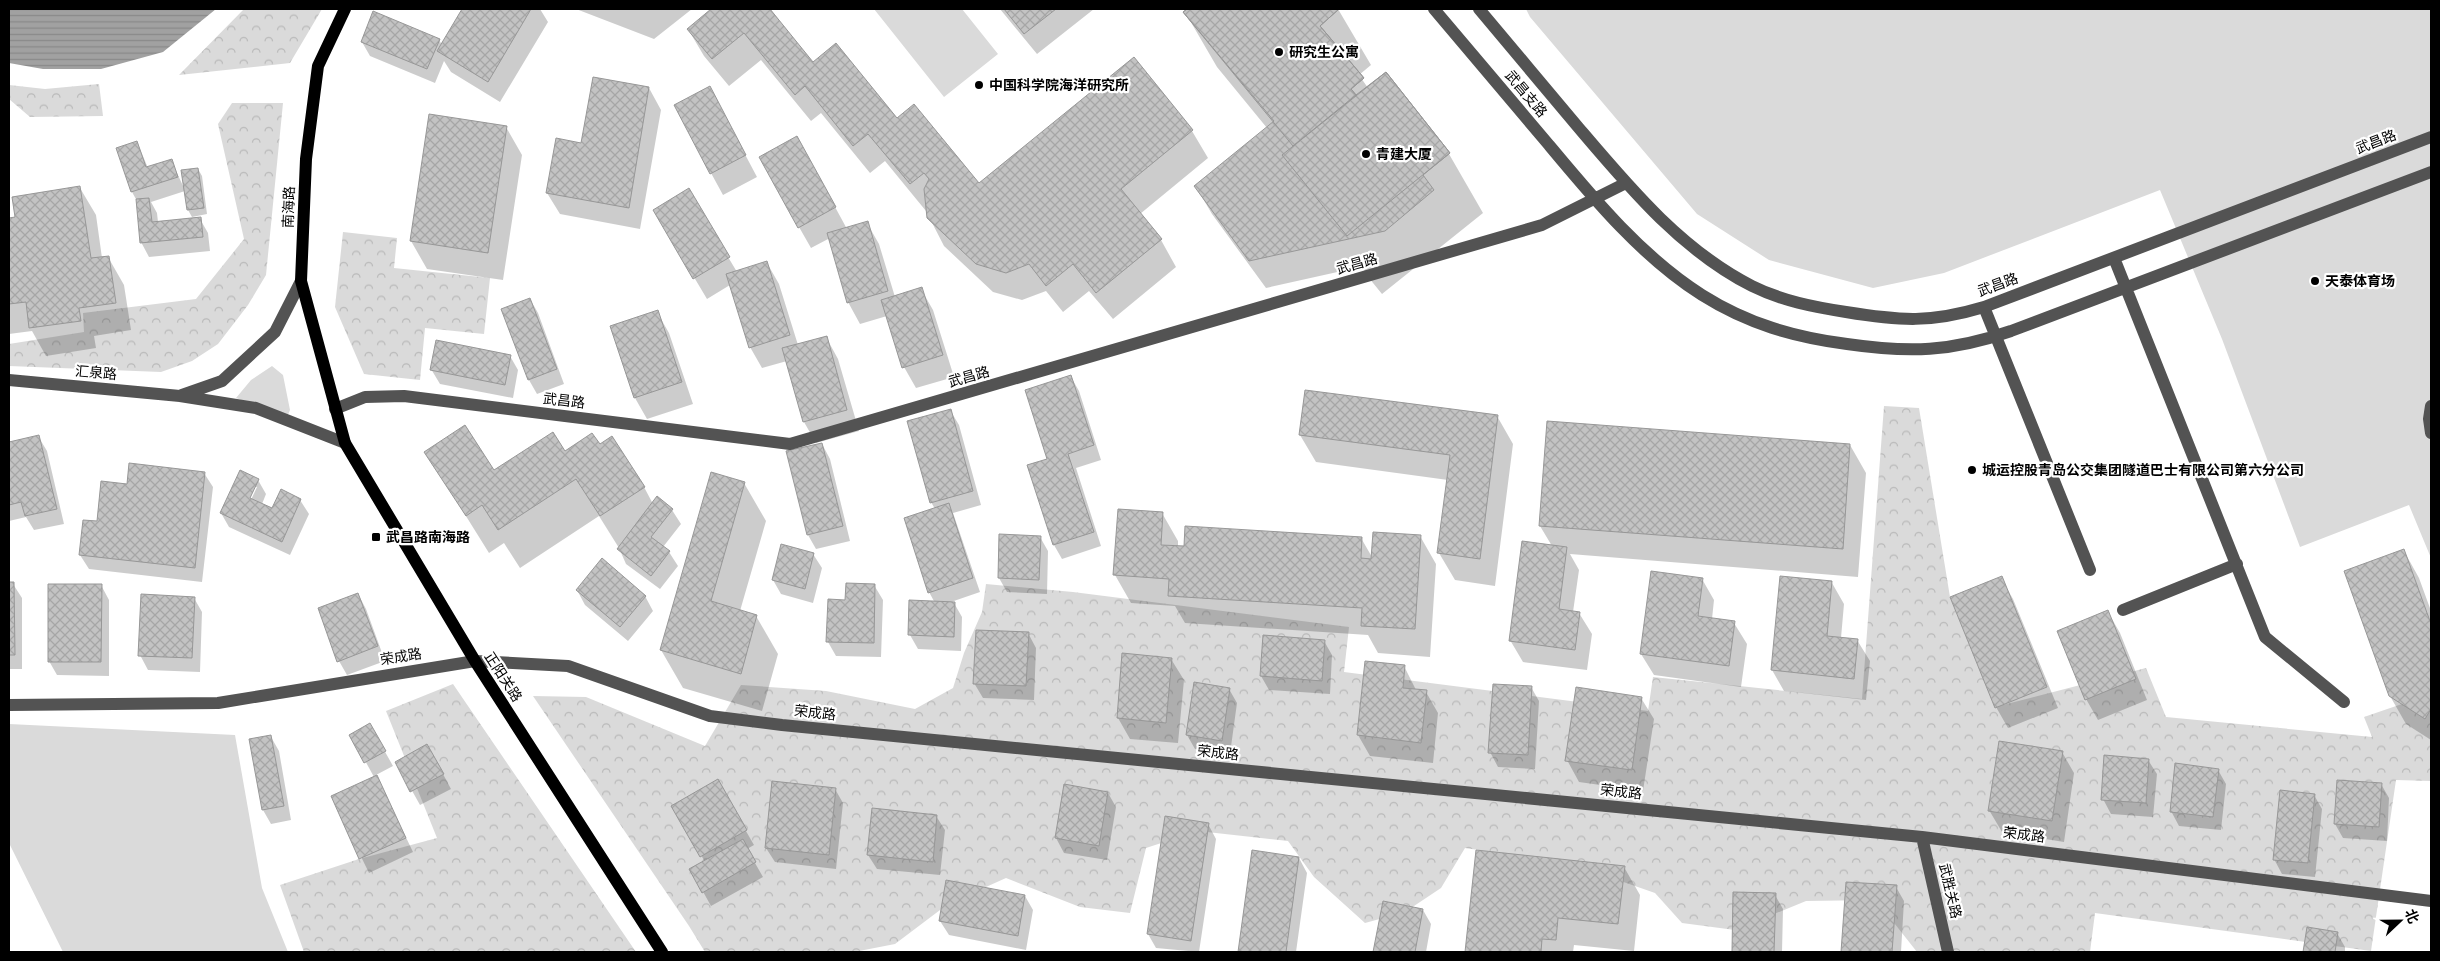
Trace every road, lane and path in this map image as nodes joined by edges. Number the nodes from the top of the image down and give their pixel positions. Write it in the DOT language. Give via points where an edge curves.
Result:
graph roads {
  1 [pos="345,9"];
  2 [pos="1434,9"];
  3 [pos="1478,9"];
  4 [pos="2430,141"];
  5 [pos="2431,172"];
  6 [pos="1626,183"];
  7 [pos="1594,199"];
  8 [pos="2114,258"];
  9 [pos="301,281"];
  10 [pos="2126,288"];
  11 [pos="1984,307"];
  12 [pos="1995,337"];
  13 [pos="9,380"];
  14 [pos="180,396"];
  15 [pos="2431,406"];
  16 [pos="334,409"];
  17 [pos="2431,432"];
  18 [pos="345,444"];
  19 [pos="2237,564"];
  20 [pos="2090,570"];
  21 [pos="2123,610"];
  22 [pos="475,661"];
  23 [pos="2344,702"];
  24 [pos="9,704"];
  25 [pos="1922,837"];
  26 [pos="2431,901"];
  27 [pos="662,952"];
  28 [pos="1948,952"];
  1 -- 9 [label="main road, 南海路" via="318,66 306,159"];
  2 -- 7 [label="street, 武昌支路"];
  3 -- 6 [label="street, 武昌支路"];
  4 -- 8 [label="street, 武昌路"];
  5 -- 10 [label="street"];
  6 -- 7 [label="street, 武昌路"];
  6 -- 11 [label="street, 武昌路" via="1694,250 1746,283 1781,299 1896,319 1950,317"];
  7 -- 12 [label="street" via="1666,270 1703,296 1773,329 1802,338 1906,351 1941,349"];
  7 -- 16 [label="street, 武昌路" via="1542,225 790,444 404,396 365,397"];
  8 -- 10 [label="street"];
  8 -- 11 [label="street, 武昌路"];
  9 -- 14 [label="street" via="275,332 222,381"];
  9 -- 16 [label="main road, 南海路"];
  10 -- 12 [label="street"];
  10 -- 19 [label="street"];
  11 -- 12 [label="street"];
  12 -- 20 [label="street"];
  13 -- 14 [label="street, 汇泉路"];
  14 -- 18 [label="street, 汇泉路" via="256,408"];
  15 -- 17 [label="street"];
  16 -- 18 [label="main road, 正阳关路"];
  18 -- 22 [label="main road, 正阳关路"];
  19 -- 21 [label="street"];
  19 -- 23 [label="street" via="2265,637"];
  22 -- 24 [label="street, 荣成路" via="218,702"];
  22 -- 25 [label="street, 荣成路" via="568,666 710,716 782,725"];
  22 -- 27 [label="main road, 正阳关路"];
  25 -- 26 [label="street, 荣成路"];
  25 -- 28 [label="street, 武胜关路"];
}
